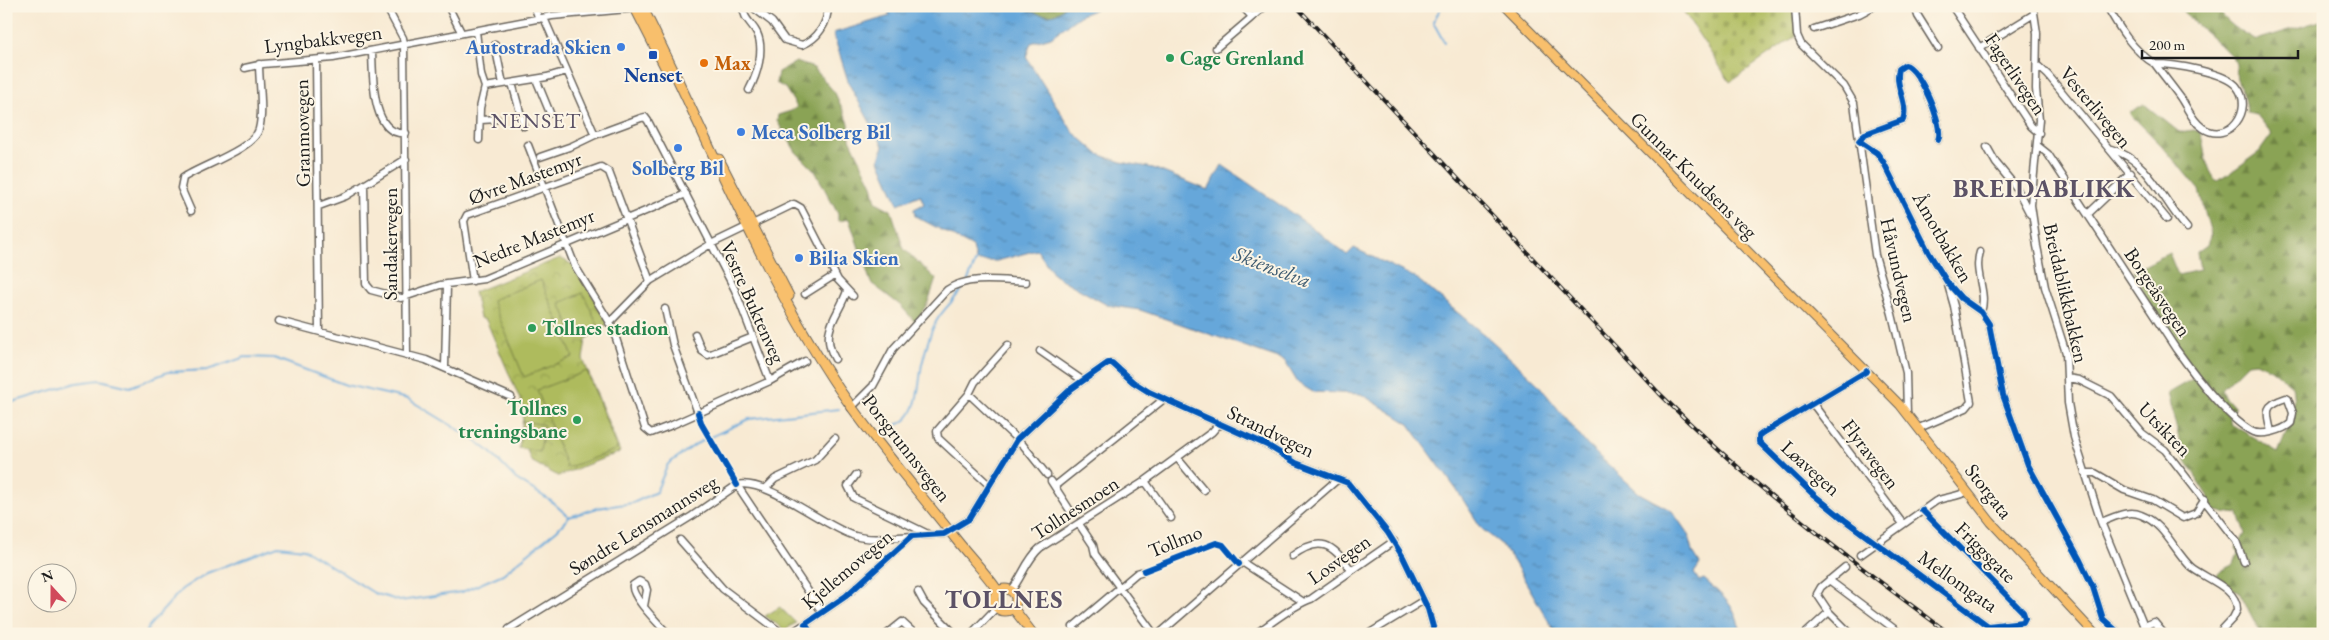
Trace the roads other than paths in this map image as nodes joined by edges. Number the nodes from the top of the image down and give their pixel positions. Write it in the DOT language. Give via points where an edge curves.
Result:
graph roads {
  1 [pos="386,6"];
  2 [pos="448,6"];
  3 [pos="534,6"];
  4 [pos="620,6"];
  5 [pos="743,6"];
  6 [pos="751,6"];
  7 [pos="828,6"];
  8 [pos="1242,6"];
  9 [pos="1265,6"];
  10 [pos="1505,6"];
  11 [pos="1795,6"];
  12 [pos="1874,6"];
  13 [pos="1915,6"];
  14 [pos="1952,6"];
  15 [pos="2033,6"];
  16 [pos="2107,6"];
  17 [pos="639,7"];
  18 [pos="612,9"];
  19 [pos="2034,14"];
  20 [pos="1252,17"];
  21 [pos="541,18"];
  22 [pos="1814,29"];
  23 [pos="460,30"];
  24 [pos="476,31"];
  25 [pos="404,44"];
  26 [pos="496,45"];
  27 [pos="1216,48"];
  28 [pos="1938,48"];
  29 [pos="1979,48"];
  30 [pos="372,51"];
  31 [pos="316,60"];
  32 [pos="259,64"];
  33 [pos="2155,64"];
  34 [pos="2037,65"];
  35 [pos="245,68"];
  36 [pos="567,70"];
  37 [pos="536,79"];
  38 [pos="512,83"];
  39 [pos="503,84"];
  40 [pos="485,87"];
  41 [pos="749,90"];
  42 [pos="550,113"];
  43 [pos="497,119"];
  44 [pos="481,120"];
  45 [pos="524,126"];
  46 [pos="2039,132"];
  47 [pos="406,133"];
  48 [pos="595,135"];
  49 [pos="479,140"];
  50 [pos="1938,140"];
  51 [pos="1859,141"];
  52 [pos="528,146"];
  53 [pos="2038,146"];
  54 [pos="1986,147"];
  55 [pos="2109,149"];
  56 [pos="540,157"];
  57 [pos="406,159"];
  58 [pos="2131,173"];
  59 [pos="364,186"];
  60 [pos="544,187"];
  61 [pos="686,194"];
  62 [pos="319,206"];
  63 [pos="191,211"];
  64 [pos="2088,214"];
  65 [pos="2032,217"];
  66 [pos="627,218"];
  67 [pos="2167,219"];
  68 [pos="750,226"];
  69 [pos="2187,228"];
  70 [pos="566,244"];
  71 [pos="711,244"];
  72 [pos="1980,252"];
  73 [pos="835,276"];
  74 [pos="472,281"];
  75 [pos="650,281"];
  76 [pos="1026,282"];
  77 [pos="1947,282"];
  78 [pos="447,284"];
  79 [pos="846,291"];
  80 [pos="805,294"];
  81 [pos="853,296"];
  82 [pos="406,297"];
  83 [pos="665,309"];
  84 [pos="1981,312"];
  85 [pos="279,321"];
  86 [pos="609,323"];
  87 [pos="320,331"];
  88 [pos="696,334"];
  89 [pos="753,337"];
  90 [pos="1008,345"];
  91 [pos="1040,351"];
  92 [pos="407,355"];
  93 [pos="835,358"];
  94 [pos="805,361"];
  95 [pos="1861,364"];
  96 [pos="445,367"];
  97 [pos="1867,371"];
  98 [pos="2067,378"];
  99 [pos="1082,380"];
  100 [pos="770,381"];
  101 [pos="969,394"];
  102 [pos="511,397"];
  103 [pos="1164,399"];
  104 [pos="1813,404"];
  105 [pos="851,408"];
  106 [pos="698,412"];
  107 [pos="1907,413"];
  108 [pos="1218,424"];
  109 [pos="1919,428"];
  110 [pos="2270,431"];
  111 [pos="834,438"];
  112 [pos="1017,440"];
  113 [pos="1178,458"];
  114 [pos="2085,473"];
  115 [pos="856,475"];
  116 [pos="1047,475"];
  117 [pos="1338,479"];
  118 [pos="1145,482"];
  119 [pos="989,485"];
  120 [pos="737,486"];
  121 [pos="766,489"];
  122 [pos="1204,490"];
  123 [pos="1967,491"];
  124 [pos="2205,499"];
  125 [pos="1922,510"];
  126 [pos="1072,512"];
  127 [pos="1171,518"];
  128 [pos="2101,522"];
  129 [pos="1079,524"];
  130 [pos="1903,524"];
  131 [pos="950,532"];
  132 [pos="930,535"];
  133 [pos="912,536"];
  134 [pos="680,540"];
  135 [pos="1394,541"];
  136 [pos="1876,544"];
  137 [pos="1860,555"];
  138 [pos="1292,556"];
  139 [pos="1242,562"];
  140 [pos="2244,562"];
  141 [pos="1845,566"];
  142 [pos="1351,570"];
  143 [pos="1144,571"];
  144 [pos="1829,580"];
  145 [pos="1121,589"];
  146 [pos="998,591"];
  147 [pos="1012,591"];
  148 [pos="918,592"];
  149 [pos="1424,600"];
  150 [pos="1302,601"];
  151 [pos="644,606"];
  152 [pos="997,607"];
  153 [pos="1012,608"];
  154 [pos="822,612"];
  155 [pos="1829,612"];
  156 [pos="2025,618"];
  157 [pos="805,624"];
  158 [pos="2144,626"];
  159 [pos="509,629"];
  160 [pos="668,634"];
  161 [pos="782,634"];
  162 [pos="790,634"];
  163 [pos="812,634"];
  164 [pos="887,634"];
  165 [pos="915,634"];
  166 [pos="955,634"];
  167 [pos="971,634"];
  168 [pos="1033,634"];
  169 [pos="1078,634"];
  170 [pos="1154,634"];
  171 [pos="1159,634"];
  172 [pos="1255,634"];
  173 [pos="1368,634"];
  174 [pos="1435,634"];
  175 [pos="1805,634"];
  176 [pos="1851,634"];
  177 [pos="1901,634"];
  178 [pos="2095,634"];
  179 [pos="2120,634"];
  180 [pos="2146,634"];
  181 [pos="2164,634"];
  182 [pos="2218,634"];
  1 -- 25 [label="street"];
  2 -- 23 [label="street"];
  3 -- 21 [label="street"];
  4 -- 18 [label="street, Lyngbakkvegen"];
  5 -- 41 [label="street" via="743,14 760,43 758,66"];
  6 -- 7 [label="street" via="772,22 785,40 802,45 813,40 820,31"];
  8 -- 20 [label="street"];
  9 -- 20 [label="street"];
  10 -- 95 [label="main road, Gunnar Knudsens veg"];
  11 -- 51 [label="street, Håvundvegen" via="1797,35 1801,44 1852,98"];
  12 -- 22 [label="street"];
  13 -- 28 [label="street"];
  14 -- 29 [label="street, Fagerlivegen"];
  15 -- 19 [label="street, Breidablikkbakken"];
  16 -- 33 [label="street" via="2139,52"];
  17 -- 18 [label="street, Lyngbakkvegen"];
  17 -- 68 [label="highway, Porsgrunnsvegen" via="722,177"];
  18 -- 21 [label="street, Lyngbakkvegen"];
  19 -- 29 [label="street"];
  19 -- 34 [label="street, Breidablikkbakken"];
  20 -- 27 [label="street"];
  21 -- 24 [label="street, Lyngbakkvegen"];
  21 -- 36 [label="street"];
  24 -- 25 [label="street, Lyngbakkvegen"];
  24 -- 40 [label="street"];
  25 -- 30 [label="street, Lyngbakkvegen"];
  25 -- 47 [label="street, Sandakervegen"];
  26 -- 39 [label="street"];
  29 -- 46 [label="street, Fagerlivegen" via="2031,126"];
  30 -- 31 [label="street, Lyngbakkvegen"];
  30 -- 47 [label="street" via="380,114 392,132"];
  31 -- 32 [label="street, Lyngbakkvegen"];
  31 -- 62 [label="street, Granmovegen"];
  32 -- 35 [label="street, Lyngbakkvegen"];
  32 -- 63 [label="street" via="260,122 257,136 183,178 181,188"];
  33 -- 33 [label="street" via="2202,128 2222,131 2241,118 2243,97 2234,83 2183,65"];
  34 -- 46 [label="street, Breidablikkbakken"];
  34 -- 55 [label="street, Vesterlivegen"];
  36 -- 37 [label="street"];
  36 -- 48 [label="street"];
  37 -- 38 [label="street"];
  37 -- 42 [label="street"];
  38 -- 39 [label="street"];
  38 -- 45 [label="street"];
  39 -- 40 [label="street"];
  40 -- 44 [label="street"];
  43 -- 44 [label="street"];
  44 -- 49 [label="street"];
  46 -- 53 [label="street, Breidablikkbakken"];
  47 -- 57 [label="street, Sandakervegen"];
  48 -- 56 [label="street"];
  48 -- 61 [label="street, Vestre Buktenveg" via="645,117"];
  50 -- 51 [label="street" via="1940,133 1933,108 1915,71 1905,65 1899,69 1898,76 1903,120 1866,134"];
  51 -- 77 [label="street, Åmotbakken" via="1877,153 1884,163"];
  51 -- 107 [label="street, Håvundvegen" via="1875,254 1906,373"];
  52 -- 60 [label="street"];
  53 -- 64 [label="street, Borgeåsvegen" via="2048,154"];
  53 -- 65 [label="street, Breidablikkbakken"];
  54 -- 65 [label="street" via="2016,187"];
  55 -- 58 [label="street, Vesterlivegen"];
  55 -- 69 [label="street" via="2142,167"];
  57 -- 59 [label="street"];
  57 -- 82 [label="street, Sandakervegen"];
  58 -- 64 [label="street"];
  58 -- 67 [label="street, Vesterlivegen"];
  59 -- 62 [label="street, Granmovegen"];
  59 -- 82 [label="street, Nedre Mastemyr" via="367,287"];
  60 -- 66 [label="street, Øvre Mastemyr" via="605,168"];
  60 -- 70 [label="street"];
  60 -- 74 [label="street, Øvre Mastemyr" via="467,215 464,221"];
  61 -- 66 [label="street"];
  61 -- 71 [label="street, Vestre Buktenveg"];
  62 -- 87 [label="street, Granmovegen"];
  64 -- 110 [label="street, Borgeåsvegen" via="2202,385 2252,432"];
  65 -- 98 [label="street, Breidablikkbakken" via="2045,287 2066,352"];
  66 -- 70 [label="street, Nedre Mastemyr"];
  66 -- 75 [label="street"];
  68 -- 71 [label="street"];
  68 -- 73 [label="street" via="790,205 798,205"];
  68 -- 105 [label="highway, Porsgrunnsvegen" via="774,281"];
  70 -- 74 [label="street, Nedre Mastemyr" via="497,274"];
  70 -- 86 [label="street" via="579,274"];
  71 -- 75 [label="street"];
  71 -- 89 [label="street, Vestre Buktenveg" via="735,290"];
  72 -- 84 [label="street, Åmotbakken" via="1976,263 1984,301"];
  73 -- 79 [label="street"];
  73 -- 80 [label="street"];
  74 -- 78 [label="street, Nedre Mastemyr"];
  75 -- 86 [label="street"];
  76 -- 105 [label="street" via="969,281 947,290 893,349 874,386"];
  77 -- 84 [label="street, Åmotbakken" via="1961,298"];
  77 -- 109 [label="street" via="1972,402 1966,408"];
  78 -- 82 [label="street, Nedre Mastemyr"];
  78 -- 96 [label="street"];
  79 -- 81 [label="street"];
  79 -- 93 [label="street" via="828,332"];
  82 -- 92 [label="street, Sandakervegen"];
  83 -- 106 [label="street" via="673,345"];
  84 -- 179 [label="street, Åmotbakken" via="1989,324 2003,395 2028,465 2080,560 2103,619"];
  85 -- 87 [label="street"];
  86 -- 106 [label="street" via="645,428 650,433"];
  87 -- 92 [label="street"];
  88 -- 89 [label="street" via="702,351 708,355"];
  89 -- 100 [label="street, Vestre Buktenveg"];
  90 -- 101 [label="street" via="975,382"];
  91 -- 99 [label="street"];
  92 -- 96 [label="street"];
  94 -- 100 [label="street, Vestre Buktenveg"];
  95 -- 97 [label="main road, Storgata"];
  96 -- 102 [label="street"];
  97 -- 104 [label="street, Løavegen"];
  97 -- 107 [label="main road, Storgata"];
  98 -- 114 [label="street, Breidablikkbakken" via="2071,421"];
  98 -- 124 [label="street, Utsikten" via="2079,380 2111,396 2142,433 2170,455"];
  99 -- 103 [label="street, Strandvegen" via="1112,363 1141,388"];
  99 -- 112 [label="street, Strandvegen"];
  100 -- 106 [label="street"];
  101 -- 112 [label="street"];
  101 -- 119 [label="street" via="937,434"];
  103 -- 108 [label="street, Strandvegen"];
  103 -- 126 [label="street" via="1053,484"];
  104 -- 130 [label="street, Flyravegen"];
  104 -- 136 [label="street, Løavegen" via="1763,433 1758,440 1814,495"];
  105 -- 131 [label="highway, Porsgrunnsvegen"];
  107 -- 109 [label="main road, Storgata"];
  108 -- 113 [label="street, Tollnesmoen"];
  108 -- 117 [label="street, Strandvegen" via="1267,445 1296,463"];
  109 -- 123 [label="main road, Storgata"];
  110 -- 110 [label="street" via="2292,423 2293,413 2286,398 2268,407"];
  111 -- 121 [label="street" via="815,460 775,479"];
  112 -- 116 [label="street"];
  112 -- 119 [label="street, Strandvegen"];
  113 -- 118 [label="street, Tollnesmoen"];
  113 -- 122 [label="street"];
  114 -- 124 [label="street" via="2095,473 2183,518 2196,513"];
  114 -- 128 [label="street, Breidablikkbakken"];
  115 -- 132 [label="street" via="848,486 854,498"];
  117 -- 135 [label="street, Strandvegen" via="1351,486"];
  117 -- 139 [label="street"];
  118 -- 127 [label="street, Tollnesmoen"];
  118 -- 129 [label="street, Tollnesmoen"];
  119 -- 131 [label="street, Strandvegen" via="969,519"];
  120 -- 121 [label="street, Søndre Lensmannsveg" via="751,483"];
  120 -- 154 [label="street"];
  120 -- 159 [label="street, Søndre Lensmannsveg"];
  121 -- 133 [label="street, Søndre Lensmannsveg" via="856,537"];
  123 -- 125 [label="street"];
  123 -- 178 [label="main road, Storgata" via="1991,522"];
  124 -- 140 [label="street, Utsikten" via="2236,541"];
  125 -- 130 [label="street"];
  125 -- 156 [label="street, Friggsgate"];
  128 -- 158 [label="street, Breidablikkbakken"];
  128 -- 182 [label="street" via="2129,513 2145,516 2164,531 2193,568 2221,585 2237,606 2236,614"];
  129 -- 145 [label="street" via="1095,554"];
  129 -- 147 [label="street, Tollnesmoen" via="1036,551"];
  130 -- 136 [label="street"];
  131 -- 132 [label="street, Kjellemovegen"];
  131 -- 146 [label="highway, Porsgrunnsvegen"];
  132 -- 133 [label="street, Kjellemovegen"];
  133 -- 154 [label="street, Kjellemovegen" via="846,596"];
  134 -- 161 [label="street" via="722,589"];
  135 -- 142 [label="street, Losvegen"];
  135 -- 149 [label="street, Strandvegen"];
  136 -- 137 [label="street"];
  136 -- 156 [label="street, Mellomgata" via="1988,626 2021,623"];
  138 -- 142 [label="street" via="1311,544 1332,547"];
  139 -- 150 [label="street, Losvegen"];
  139 -- 171 [label="street"];
  141 -- 144 [label="street"];
  142 -- 150 [label="street, Losvegen" via="1310,599"];
  143 -- 145 [label="street, Tollmo" via="1137,573"];
  144 -- 155 [label="street" via="1817,594"];
  144 -- 177 [label="street"];
  145 -- 169 [label="street, Tollmo" via="1073,627"];
  145 -- 170 [label="street"];
  146 -- 147 [label="highway"];
  146 -- 152 [label="highway" via="994,599"];
  147 -- 153 [label="highway" via="1016,599"];
  148 -- 166 [label="street" via="924,603"];
  149 -- 173 [label="street"];
  149 -- 174 [label="street, Strandvegen"];
  150 -- 172 [label="street, Losvegen"];
  151 -- 160 [label="street"];
  152 -- 153 [label="highway" via="1003,610"];
  152 -- 167 [label="street"];
  153 -- 168 [label="highway"];
  154 -- 157 [label="street, Kjellemovegen"];
  155 -- 175 [label="street"];
  155 -- 176 [label="street"];
  157 -- 162 [label="street"];
  157 -- 163 [label="street, Kjellemovegen"];
  158 -- 180 [label="street, Breidablikkbakken"];
  158 -- 181 [label="street" via="2154,622"];
  164 -- 165 [label="street" via="902,622"];
}
